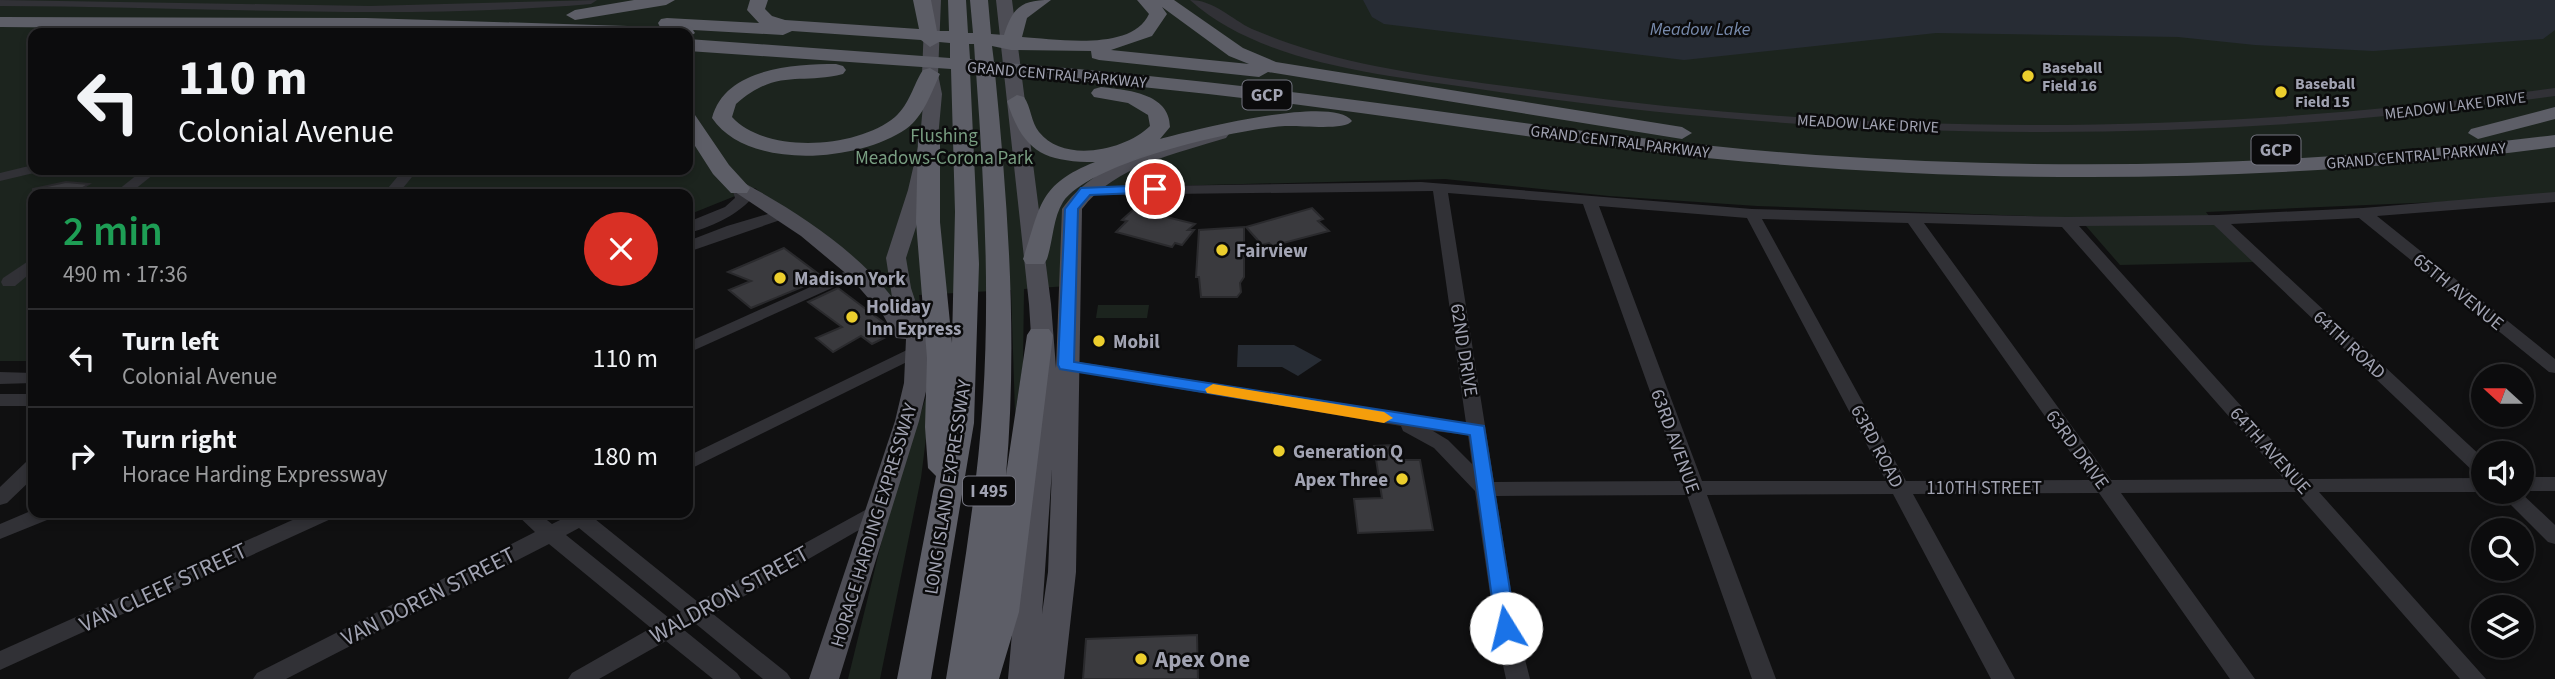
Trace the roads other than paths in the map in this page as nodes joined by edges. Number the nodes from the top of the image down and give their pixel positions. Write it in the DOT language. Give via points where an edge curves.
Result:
graph roads {
  1 [pos="366,0"];
  2 [pos="591,0"];
  3 [pos="666,0"];
  4 [pos="759,0"];
  5 [pos="922,0"];
  6 [pos="933,0"];
  7 [pos="957,0"];
  8 [pos="979,0"];
  9 [pos="1004,0"];
  10 [pos="1042,0"];
  11 [pos="1146,0"];
  12 [pos="1163,0"];
  13 [pos="1196,0"];
  14 [pos="0,2"];
  15 [pos="494,16"];
  16 [pos="0,22"];
  17 [pos="141,26"];
  18 [pos="101,28"];
  19 [pos="196,28"];
  20 [pos="330,28"];
  21 [pos="560,28"];
  22 [pos="929,29"];
  23 [pos="840,31"];
  24 [pos="28,32"];
  25 [pos="0,33"];
  26 [pos="693,33"];
  27 [pos="983,34"];
  28 [pos="1011,34"];
  29 [pos="693,45"];
  30 [pos="693,56"];
  31 [pos="1339,79"];
  32 [pos="930,84"];
  33 [pos="1030,84"];
  34 [pos="2555,92"];
  35 [pos="1017,101"];
  36 [pos="2555,113"];
  37 [pos="2555,122"];
  38 [pos="1250,124"];
  39 [pos="693,127"];
  40 [pos="1436,130"];
  41 [pos="1706,137"];
  42 [pos="929,138"];
  43 [pos="2555,141"];
  44 [pos="2474,142"];
  45 [pos="2555,147"];
  46 [pos="1844,163"];
  47 [pos="28,170"];
  48 [pos="145,175"];
  49 [pos="406,175"];
  50 [pos="0,177"];
  51 [pos="1440,187"];
  52 [pos="739,188"];
  53 [pos="127,189"];
  54 [pos="394,189"];
  55 [pos="1086,191"];
  56 [pos="2555,197"];
  57 [pos="1590,202"];
  58 [pos="2555,207"];
  59 [pos="730,210"];
  60 [pos="2363,213"];
  61 [pos="1752,214"];
  62 [pos="781,215"];
  63 [pos="1913,219"];
  64 [pos="2218,220"];
  65 [pos="2066,222"];
  66 [pos="750,224"];
  67 [pos="693,226"];
  68 [pos="693,245"];
  69 [pos="1035,260"];
  70 [pos="28,267"];
  71 [pos="857,271"];
  72 [pos="28,280"];
  73 [pos="1040,335"];
  74 [pos="693,346"];
  75 [pos="914,361"];
  76 [pos="1066,365"];
  77 [pos="2555,369"];
  78 [pos="0,378"];
  79 [pos="28,378"];
  80 [pos="0,400"];
  81 [pos="28,400"];
  82 [pos="1397,420"];
  83 [pos="1478,430"];
  84 [pos="2471,458"];
  85 [pos="693,462"];
  86 [pos="28,472"];
  87 [pos="2534,484"];
  88 [pos="2555,484"];
  89 [pos="2471,485"];
  90 [pos="2105,486"];
  91 [pos="2303,486"];
  92 [pos="1900,487"];
  93 [pos="1694,488"];
  94 [pos="1485,489"];
  95 [pos="0,498"];
  96 [pos="947,501"];
  97 [pos="2521,504"];
  98 [pos="878,510"];
  99 [pos="33,518"];
  100 [pos="315,518"];
  101 [pos="532,518"];
  102 [pos="575,518"];
  103 [pos="587,518"];
  104 [pos="0,532"];
  105 [pos="551,533"];
  106 [pos="2555,537"];
  107 [pos="696,612"];
  108 [pos="668,629"];
  109 [pos="0,661"];
  110 [pos="265,679"];
  111 [pos="580,679"];
  112 [pos="729,679"];
  113 [pos="779,679"];
  114 [pos="824,679"];
  115 [pos="914,679"];
  116 [pos="963,679"];
  117 [pos="982,679"];
  118 [pos="1023,679"];
  119 [pos="1049,679"];
  120 [pos="1518,679"];
  121 [pos="1764,679"];
  122 [pos="2003,679"];
  123 [pos="2243,679"];
  124 [pos="2474,679"];
  1 -- 20 [label="street"];
  2 -- 14 [label="street" via="434,9"];
  3 -- 15 [label="highway" via="599,13"];
  4 -- 23 [label="highway" via="758,13 772,22"];
  5 -- 22 [label="highway"];
  6 -- 22 [label="main road, HORACE HARDING EXPRESSWAY"];
  7 -- 96 [label="highway, LONG ISLAND EXPRESSWAY / I 495" via="968,267 960,423"];
  8 -- 27 [label="highway, LONG ISLAND EXPRESSWAY / I 495"];
  9 -- 28 [label="main road"];
  10 -- 28 [label="highway" via="1022,12"];
  11 -- 27 [label="highway" via="1155,7 1156,22 1125,41 1073,46"];
  12 -- 31 [label="highway" via="1247,59"];
  13 -- 34 [label="street, MEADOW LAKE DRIVE" via="1256,35 1343,61 1602,103 1837,123 2061,129 2237,124 2417,111"];
  15 -- 17 [label="highway"];
  15 -- 23 [label="highway"];
  16 -- 17 [label="highway, GRAND CENTRAL PARKWAY / GCP"];
  17 -- 18 [label="highway, GRAND CENTRAL PARKWAY / GCP"];
  17 -- 19 [label="highway, GRAND CENTRAL PARKWAY / GCP"];
  17 -- 21 [label="highway, GRAND CENTRAL PARKWAY / GCP" via="459,24"];
  22 -- 32 [label="main road, HORACE HARDING EXPRESSWAY"];
  23 -- 27 [label="highway"];
  24 -- 25 [label="highway, GRAND CENTRAL PARKWAY / GCP"];
  26 -- 41 [label="highway, GRAND CENTRAL PARKWAY / GCP" via="1180,72"];
  27 -- 31 [label="highway"];
  27 -- 116 [label="highway, LONG ISLAND EXPRESSWAY / I 495" via="997,275 997,387 983,551"];
  28 -- 35 [label="main road"];
  29 -- 46 [label="highway, GRAND CENTRAL PARKWAY / GCP" via="1127,80 1630,144"];
  30 -- 32 [label="highway"];
  31 -- 41 [label="highway"];
  32 -- 32 [label="highway" via="913,111 894,128 832,147 765,144 740,135 722,118 723,107 738,91 785,73 835,70"];
  32 -- 33 [label="highway"];
  32 -- 42 [label="main road, HORACE HARDING EXPRESSWAY"];
  33 -- 35 [label="highway" via="1136,99 1158,113 1160,127 1145,142 1126,150 1071,154 1033,138"];
  33 -- 40 [label="highway" via="1253,105"];
  35 -- 69 [label="main road"];
  36 -- 44 [label="highway"];
  37 -- 44 [label="highway, GRAND CENTRAL PARKWAY / GCP"];
  38 -- 40 [label="highway" via="1313,119"];
  38 -- 55 [label="main road" via="1143,162"];
  38 -- 69 [label="highway" via="1118,161 1072,182 1049,207"];
  39 -- 52 [label="highway"];
  40 -- 46 [label="highway" via="1694,158"];
  41 -- 44 [label="highway, GRAND CENTRAL PARKWAY / GCP" via="1894,150 2102,155"];
  42 -- 75 [label="main road, HORACE HARDING EXPRESSWAY" via="896,258 900,288 917,339"];
  42 -- 96 [label="highway" via="939,427"];
  43 -- 44 [label="highway, GRAND CENTRAL PARKWAY / GCP"];
  44 -- 45 [label="highway"];
  44 -- 46 [label="highway, GRAND CENTRAL PARKWAY / GCP" via="2332,163 2162,170"];
  47 -- 50 [label="street"];
  48 -- 53 [label="street"];
  49 -- 54 [label="street"];
  51 -- 55 [label="street"];
  51 -- 57 [label="street"];
  51 -- 83 [label="street, 62ND DRIVE"];
  52 -- 59 [label="street" via="743,199"];
  52 -- 62 [label="main road"];
  55 -- 76 [label="main road" via="1072,209 1069,222"];
  56 -- 60 [label="street"];
  57 -- 61 [label="street"];
  57 -- 93 [label="street, 63RD AVENUE"];
  58 -- 60 [label="street" via="2419,219"];
  59 -- 66 [label="street"];
  59 -- 67 [label="street"];
  60 -- 64 [label="street"];
  60 -- 77 [label="street, 65TH AVENUE"];
  61 -- 63 [label="street"];
  61 -- 92 [label="street, 63RD ROAD"];
  62 -- 66 [label="street"];
  62 -- 71 [label="main road"];
  63 -- 65 [label="street"];
  63 -- 90 [label="street, 63RD DRIVE"];
  64 -- 65 [label="street"];
  64 -- 84 [label="street, 64TH ROAD"];
  65 -- 91 [label="street, 64TH AVENUE"];
  66 -- 68 [label="street"];
  69 -- 73 [label="main road"];
  70 -- 72 [label="street" via="12,280"];
  71 -- 74 [label="street"];
  71 -- 75 [label="main road" via="894,313"];
  73 -- 117 [label="highway" via="1002,612"];
  73 -- 118 [label="main road" via="1046,381 1044,423"];
  75 -- 85 [label="street"];
  75 -- 98 [label="main road, HORACE HARDING EXPRESSWAY" via="912,402"];
  76 -- 82 [label="street"];
  76 -- 119 [label="main road" via="1062,572"];
  78 -- 79 [label="street"];
  80 -- 81 [label="street"];
  82 -- 83 [label="street"];
  82 -- 94 [label="street" via="1441,444"];
  83 -- 94 [label="street, 62ND DRIVE"];
  86 -- 95 [label="street"];
  87 -- 88 [label="street"];
  89 -- 91 [label="street, 110TH STREET"];
  90 -- 91 [label="street, 110TH STREET"];
  90 -- 92 [label="street, 110TH STREET"];
  90 -- 123 [label="street, 63RD DRIVE"];
  91 -- 124 [label="street, 64TH AVENUE"];
  92 -- 93 [label="street, 110TH STREET"];
  92 -- 122 [label="street, 63RD ROAD"];
  93 -- 94 [label="street, 110TH STREET"];
  93 -- 121 [label="street, 63RD AVENUE"];
  94 -- 120 [label="street, 62ND DRIVE"];
  96 -- 115 [label="highway, LONG ISLAND EXPRESSWAY / I 495"];
  97 -- 106 [label="street"];
  98 -- 107 [label="street, WALDRON STREET"];
  98 -- 114 [label="main road, HORACE HARDING EXPRESSWAY"];
  99 -- 104 [label="street"];
  100 -- 109 [label="street, VAN CLEEF STREET"];
  101 -- 105 [label="street"];
  102 -- 105 [label="street, VAN DOREN STREET"];
  103 -- 107 [label="street"];
  105 -- 108 [label="street"];
  105 -- 110 [label="street, VAN DOREN STREET"];
  107 -- 108 [label="street, WALDRON STREET"];
  107 -- 113 [label="street"];
  108 -- 111 [label="street, WALDRON STREET"];
  108 -- 112 [label="street"];
}
